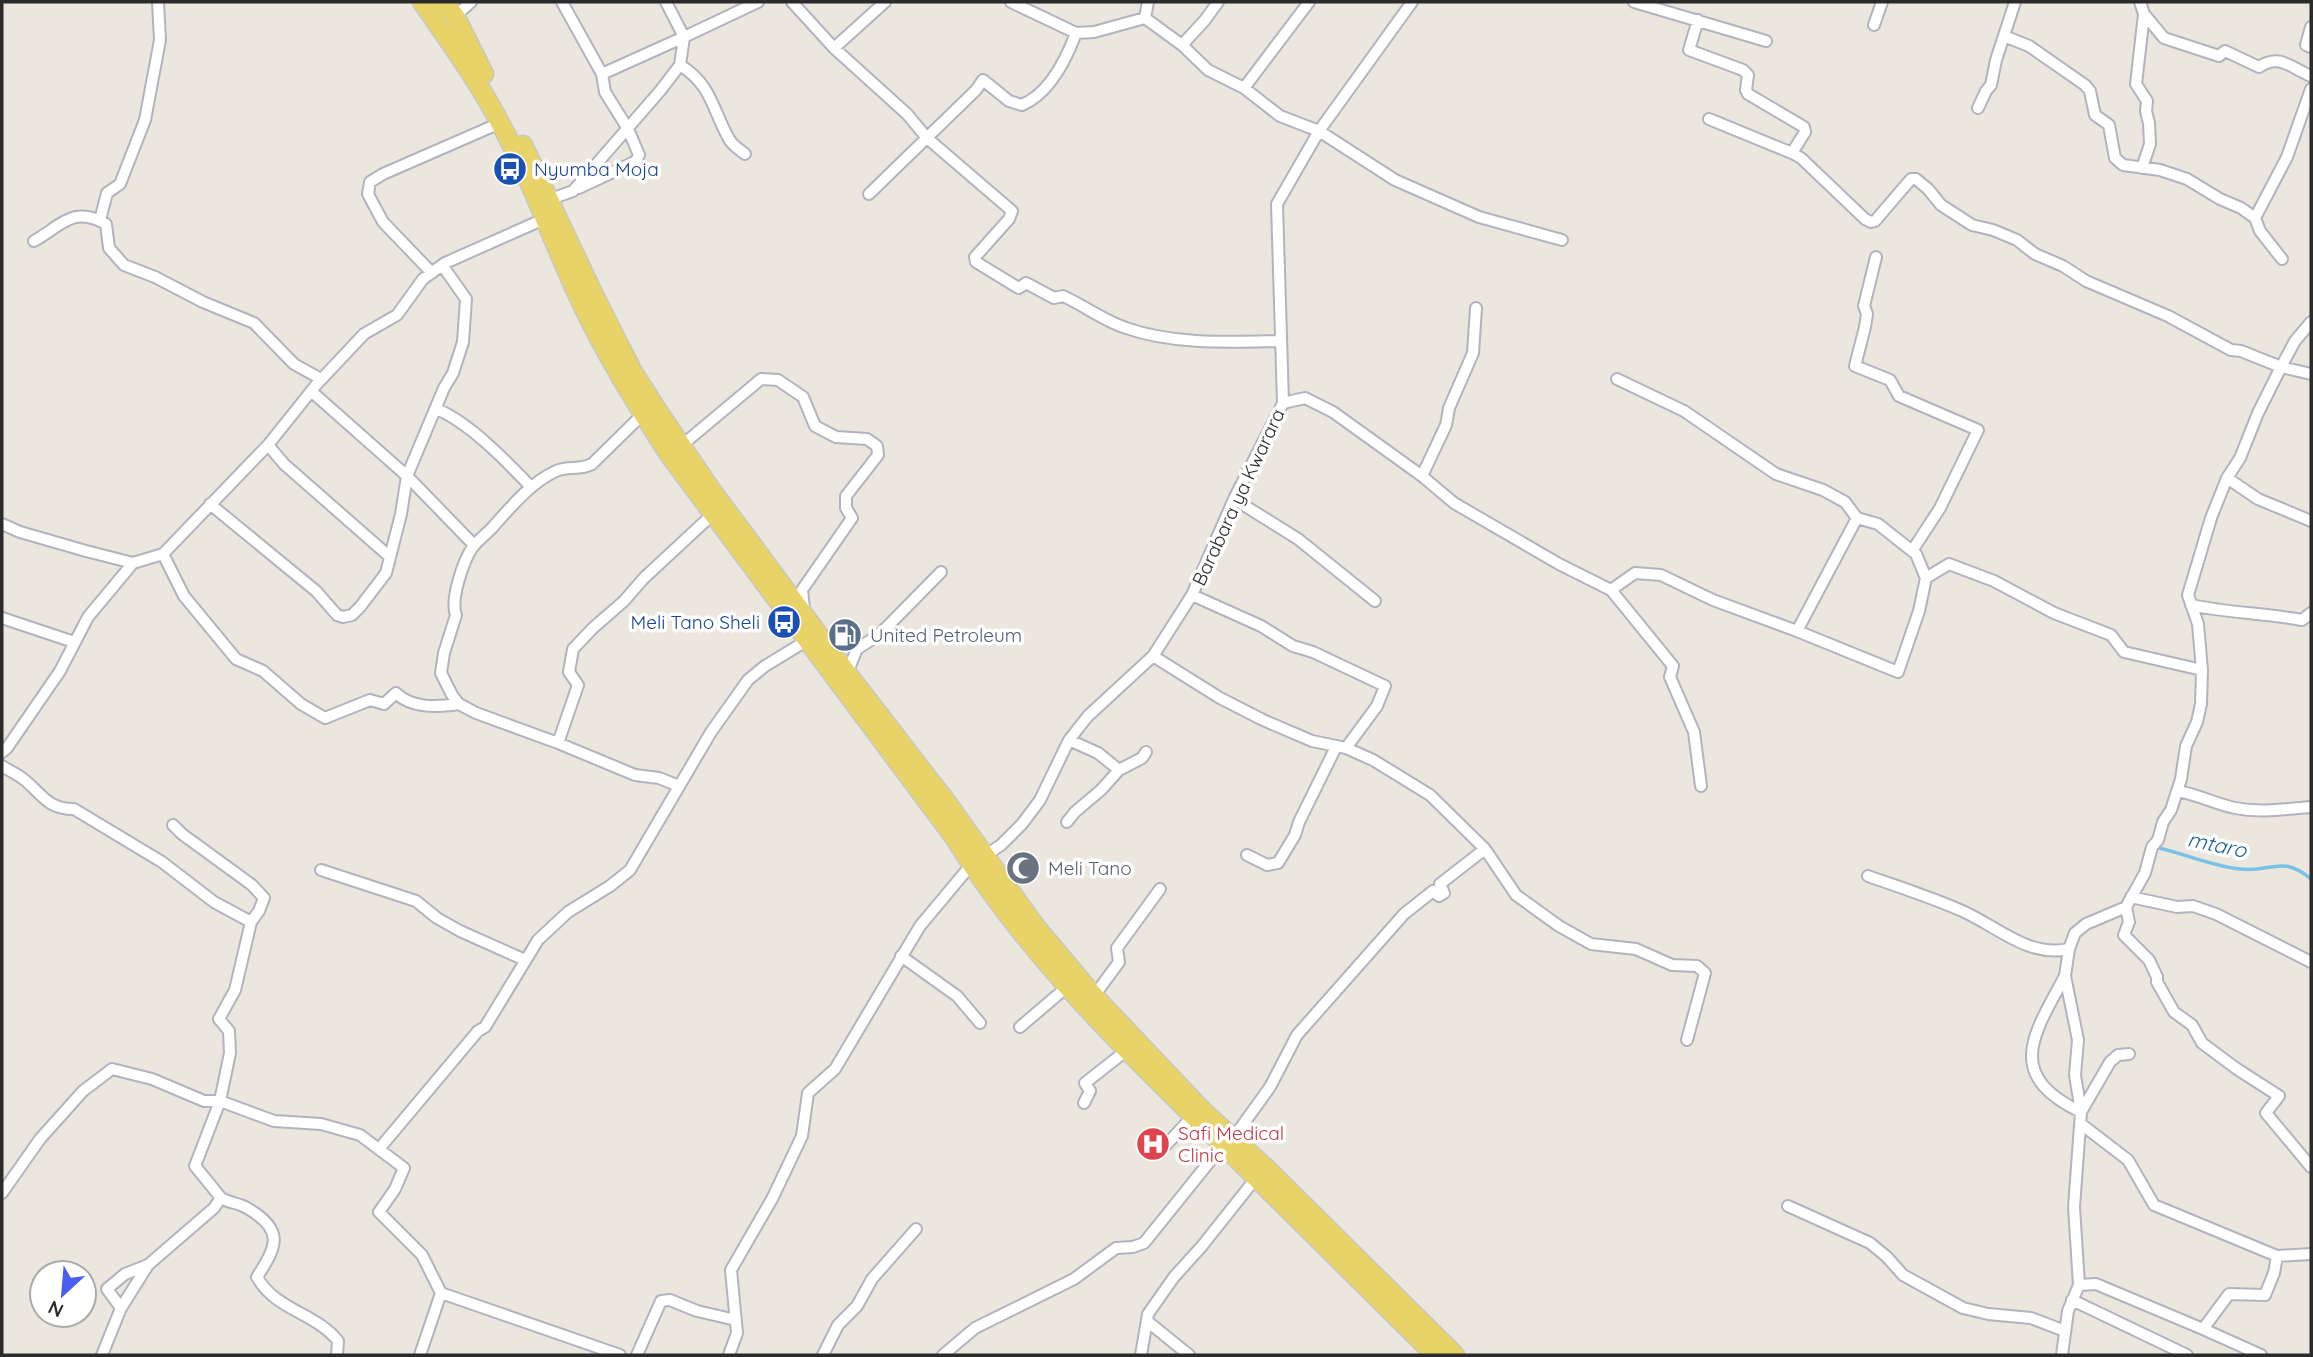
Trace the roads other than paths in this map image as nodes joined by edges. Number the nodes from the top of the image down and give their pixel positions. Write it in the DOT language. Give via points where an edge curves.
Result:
graph roads {
  1 [pos="158,2"];
  2 [pos="422,2"];
  3 [pos="443,2"];
  4 [pos="471,2"];
  5 [pos="562,2"];
  6 [pos="666,2"];
  7 [pos="754,2"];
  8 [pos="792,2"];
  9 [pos="885,2"];
  10 [pos="1011,2"];
  11 [pos="1148,2"];
  12 [pos="1218,2"];
  13 [pos="1309,2"];
  14 [pos="1412,2"];
  15 [pos="1634,2"];
  16 [pos="1882,2"];
  17 [pos="2015,2"];
  18 [pos="2140,2"];
  19 [pos="2144,14"];
  20 [pos="455,16"];
  21 [pos="1144,18"];
  22 [pos="1698,20"];
  23 [pos="1874,25"];
  24 [pos="2311,27"];
  25 [pos="1076,33"];
  26 [pos="2004,36"];
  27 [pos="684,37"];
  28 [pos="1766,41"];
  29 [pos="1182,45"];
  30 [pos="2311,47"];
  31 [pos="834,48"];
  32 [pos="680,65"];
  33 [pos="602,74"];
  34 [pos="2311,76"];
  35 [pos="1244,88"];
  36 [pos="2311,89"];
  37 [pos="1978,108"];
  38 [pos="1709,119"];
  39 [pos="500,123"];
  40 [pos="628,129"];
  41 [pos="1319,131"];
  42 [pos="927,138"];
  43 [pos="1792,153"];
  44 [pos="745,154"];
  45 [pos="2142,168"];
  46 [pos="573,191"];
  47 [pos="869,194"];
  48 [pos="544,207"];
  49 [pos="2255,218"];
  50 [pos="100,220"];
  51 [pos="1562,240"];
  52 [pos="34,241"];
  53 [pos="1876,257"];
  54 [pos="2282,259"];
  55 [pos="442,265"];
  56 [pos="432,273"];
  57 [pos="1476,308"];
  58 [pos="2311,322"];
  59 [pos="1281,341"];
  60 [pos="2281,367"];
  61 [pos="2311,374"];
  62 [pos="321,379"];
  63 [pos="1617,380"];
  64 [pos="311,391"];
  65 [pos="1283,403"];
  66 [pos="436,409"];
  67 [pos="643,414"];
  68 [pos="268,445"];
  69 [pos="681,446"];
  70 [pos="407,476"];
  71 [pos="1422,476"];
  72 [pos="2227,478"];
  73 [pos="531,487"];
  74 [pos="1234,499"];
  75 [pos="210,504"];
  76 [pos="714,513"];
  77 [pos="1857,519"];
  78 [pos="2311,521"];
  79 [pos="2,524"];
  80 [pos="474,545"];
  81 [pos="1912,551"];
  82 [pos="163,554"];
  83 [pos="390,557"];
  84 [pos="133,563"];
  85 [pos="941,572"];
  86 [pos="1926,578"];
  87 [pos="1611,590"];
  88 [pos="1192,595"];
  89 [pos="1375,601"];
  90 [pos="2191,605"];
  91 [pos="2311,612"];
  92 [pos="806,616"];
  93 [pos="2,618"];
  94 [pos="1797,631"];
  95 [pos="813,637"];
  96 [pos="74,642"];
  97 [pos="1153,656"];
  98 [pos="2202,670"];
  99 [pos="847,673"];
  100 [pos="459,704"];
  101 [pos="1069,740"];
  102 [pos="558,743"];
  103 [pos="1341,748"];
  104 [pos="2,752"];
  105 [pos="1146,752"];
  106 [pos="2,766"];
  107 [pos="1119,770"];
  108 [pos="679,786"];
  109 [pos="1701,786"];
  110 [pos="2177,791"];
  111 [pos="2311,807"];
  112 [pos="1067,822"];
  113 [pos="173,825"];
  114 [pos="1485,849"];
  115 [pos="1247,855"];
  116 [pos="979,860"];
  117 [pos="321,870"];
  118 [pos="1868,876"];
  119 [pos="1160,889"];
  120 [pos="2128,902"];
  121 [pos="251,922"];
  122 [pos="2069,949"];
  123 [pos="1050,954"];
  124 [pos="901,956"];
  125 [pos="525,960"];
  126 [pos="2311,962"];
  127 [pos="2064,976"];
  128 [pos="1068,986"];
  129 [pos="1094,996"];
  130 [pos="980,1023"];
  131 [pos="1020,1027"];
  132 [pos="1687,1040"];
  133 [pos="1127,1050"];
  134 [pos="2129,1054"];
  135 [pos="220,1101"];
  136 [pos="1084,1103"];
  137 [pos="2081,1112"];
  138 [pos="1193,1116"];
  139 [pos="2081,1124"];
  140 [pos="1228,1141"];
  141 [pos="1166,1145"];
  142 [pos="379,1149"];
  143 [pos="2311,1167"];
  144 [pos="1256,1178"];
  145 [pos="2,1193"];
  146 [pos="221,1198"];
  147 [pos="1788,1206"];
  148 [pos="916,1229"];
  149 [pos="2311,1254"];
  150 [pos="2277,1256"];
  151 [pos="148,1265"];
  152 [pos="2079,1285"];
  153 [pos="441,1293"];
  154 [pos="2072,1300"];
  155 [pos="121,1308"];
  156 [pos="736,1320"];
  157 [pos="1147,1321"];
  158 [pos="2203,1329"];
  159 [pos="2065,1331"];
  160 [pos="102,1355"];
  161 [pos="337,1355"];
  162 [pos="420,1355"];
  163 [pos="620,1355"];
  164 [pos="638,1355"];
  165 [pos="729,1355"];
  166 [pos="823,1355"];
  167 [pos="943,1355"];
  168 [pos="1140,1355"];
  169 [pos="1189,1355"];
  170 [pos="1436,1355"];
  171 [pos="1455,1355"];
  172 [pos="2062,1355"];
  173 [pos="2187,1355"];
  174 [pos="2261,1355"];
  1 -- 50 [label="street" via="160,40 142,131 120,184 107,193"];
  2 -- 39 [label="main road"];
  3 -- 20 [label="main road"];
  4 -- 20 [label="street"];
  5 -- 33 [label="street"];
  6 -- 27 [label="street"];
  7 -- 27 [label="street"];
  8 -- 31 [label="street"];
  9 -- 31 [label="street"];
  10 -- 25 [label="street"];
  11 -- 21 [label="street"];
  12 -- 29 [label="street"];
  13 -- 35 [label="street"];
  14 -- 41 [label="street, Barabara ya Kwarara"];
  15 -- 22 [label="street"];
  16 -- 23 [label="street"];
  17 -- 26 [label="street"];
  18 -- 19 [label="street"];
  19 -- 34 [label="street" via="2164,38 2219,56 2225,51 2259,67 2277,61"];
  19 -- 45 [label="street" via="2136,84 2147,101 2150,144"];
  20 -- 48 [label="main road" via="533,162"];
  21 -- 25 [label="street"];
  21 -- 29 [label="street"];
  22 -- 28 [label="street"];
  22 -- 43 [label="street" via="1689,50 1743,70 1748,75 1748,94 1804,127"];
  24 -- 30 [label="street" via="2306,44"];
  25 -- 42 [label="street" via="1066,60 1030,102 1010,101 983,80"];
  26 -- 37 [label="street" via="1992,86"];
  26 -- 45 [label="street" via="2029,46 2085,85 2095,115 2109,125 2115,158 2123,165"];
  27 -- 32 [label="street"];
  27 -- 33 [label="street"];
  29 -- 35 [label="street" via="1208,70"];
  31 -- 42 [label="street"];
  32 -- 40 [label="street"];
  32 -- 44 [label="street" via="708,91 730,140"];
  33 -- 40 [label="street" via="605,92"];
  35 -- 41 [label="street" via="1280,116"];
  36 -- 49 [label="street" via="2287,157"];
  38 -- 43 [label="street"];
  39 -- 48 [label="main road"];
  39 -- 56 [label="street" via="370,182 368,194 383,222"];
  40 -- 46 [label="street"];
  40 -- 46 [label="street" via="639,155 636,161"];
  41 -- 51 [label="street" via="1395,180 1479,218"];
  41 -- 59 [label="street, Barabara ya Kwarara" via="1277,204"];
  42 -- 47 [label="street"];
  42 -- 59 [label="street" via="1012,211 975,262 1017,287 1026,283 1126,328 1167,337"];
  43 -- 60 [label="street" via="1871,222 1916,179 1941,205 1972,225 2017,240 2086,281 2168,316 2231,350"];
  45 -- 49 [label="street" via="2187,179"];
  46 -- 48 [label="street"];
  48 -- 55 [label="street"];
  48 -- 67 [label="main road" via="580,299"];
  48 -- 69 [label="main road" via="633,372"];
  49 -- 54 [label="street"];
  50 -- 52 [label="street" via="71,217"];
  50 -- 62 [label="street" via="106,223 109,248 124,265 254,323 294,364"];
  53 -- 81 [label="street" via="1854,366 1890,380 1899,396 1978,430 1940,508"];
  55 -- 56 [label="street"];
  55 -- 66 [label="street" via="463,292 466,313 463,342"];
  56 -- 62 [label="street" via="397,315 364,334"];
  57 -- 71 [label="street" via="1473,353"];
  58 -- 60 [label="street"];
  59 -- 65 [label="street, Barabara ya Kwarara"];
  60 -- 61 [label="street"];
  60 -- 72 [label="street"];
  62 -- 64 [label="street"];
  63 -- 77 [label="street" via="1684,411 1776,474 1844,502"];
  64 -- 68 [label="street"];
  64 -- 70 [label="street"];
  65 -- 71 [label="street" via="1305,398 1333,412"];
  65 -- 74 [label="street, Barabara ya Kwarara"];
  66 -- 70 [label="street"];
  66 -- 73 [label="street" via="450,414"];
  67 -- 73 [label="street" via="592,464 557,471"];
  67 -- 76 [label="main road"];
  68 -- 75 [label="street"];
  68 -- 83 [label="street"];
  69 -- 92 [label="main road"];
  69 -- 92 [label="street" via="761,379 778,380 803,397 816,426 836,438 867,439 877,446 878,455 846,496 852,518 802,590"];
  70 -- 80 [label="street"];
  70 -- 83 [label="street"];
  71 -- 87 [label="street" via="1454,503"];
  72 -- 78 [label="street" via="2258,499"];
  72 -- 90 [label="street" via="2188,595"];
  73 -- 80 [label="street"];
  74 -- 88 [label="street, Barabara ya Kwarara"];
  74 -- 89 [label="street" via="1298,539"];
  75 -- 82 [label="street"];
  75 -- 83 [label="street" via="343,617 352,615 377,587"];
  76 -- 95 [label="main road"];
  76 -- 102 [label="street" via="573,649 569,672 578,685"];
  77 -- 81 [label="street" via="1878,524"];
  77 -- 94 [label="street"];
  79 -- 84 [label="street"];
  80 -- 100 [label="street" via="462,571 441,673"];
  81 -- 86 [label="street"];
  82 -- 84 [label="street"];
  82 -- 100 [label="street" via="184,596 236,659 263,671 325,718 370,700 384,704 396,693 402,699 436,707"];
  84 -- 96 [label="street" via="88,617"];
  85 -- 99 [label="street" via="880,634 857,649"];
  86 -- 94 [label="street" via="1898,672"];
  86 -- 98 [label="street" via="1949,564 2110,635 2124,652"];
  87 -- 94 [label="street" via="1635,573 1661,575"];
  87 -- 109 [label="street" via="1673,666 1670,677 1694,732"];
  88 -- 97 [label="street, Barabara ya Kwarara"];
  88 -- 103 [label="street" via="1385,686 1377,706"];
  90 -- 91 [label="street" via="2302,620"];
  90 -- 98 [label="street" via="2198,624"];
  92 -- 95 [label="main road"];
  93 -- 96 [label="street"];
  95 -- 99 [label="main road"];
  95 -- 108 [label="street" via="748,680"];
  95 -- 116 [label="main road" via="954,837"];
  96 -- 104 [label="street" via="60,671"];
  97 -- 101 [label="street, Barabara ya Kwarara" via="1131,673"];
  97 -- 103 [label="street" via="1263,720"];
  98 -- 110 [label="street" via="2201,704"];
  99 -- 116 [label="main road"];
  100 -- 102 [label="street"];
  101 -- 107 [label="street" via="1098,753"];
  101 -- 116 [label="street, Barabara ya Kwarara" via="1040,800 1001,845"];
  102 -- 108 [label="street" via="635,775"];
  103 -- 114 [label="street" via="1373,760 1430,795"];
  103 -- 115 [label="street" via="1278,863 1267,865"];
  105 -- 107 [label="street"];
  106 -- 121 [label="street" via="51,805 74,809"];
  107 -- 112 [label="street"];
  108 -- 125 [label="street" via="631,870 568,912 538,940"];
  110 -- 111 [label="street" via="2233,808"];
  110 -- 120 [label="street" via="2145,873"];
  113 -- 121 [label="street" via="264,898"];
  114 -- 132 [label="street" via="1516,895 1559,926 1591,944 1636,949 1672,965 1697,966 1705,973"];
  114 -- 140 [label="street" via="1440,884 1444,893 1439,897 1433,891 1404,914 1297,1035 1270,1087"];
  116 -- 123 [label="main road" via="1036,927"];
  116 -- 124 [label="street, Barabara ya Kwarara" via="920,926"];
  117 -- 125 [label="street" via="416,901 460,931"];
  118 -- 122 [label="street" via="1980,918 2021,945 2055,952"];
  119 -- 129 [label="street" via="1117,948 1119,962"];
  120 -- 122 [label="street" via="2087,924 2076,933"];
  120 -- 126 [label="street" via="2193,906"];
  120 -- 143 [label="street" via="2124,935 2149,960 2174,1012 2192,1025 2202,1043 2279,1096 2266,1113"];
  121 -- 135 [label="street" via="235,990 219,1019 229,1031 230,1041"];
  122 -- 127 [label="street"];
  123 -- 128 [label="main road"];
  123 -- 129 [label="main road"];
  124 -- 130 [label="street" via="957,996"];
  124 -- 156 [label="street, Barabara ya Kwarara" via="835,1069 808,1093 802,1136 731,1270"];
  125 -- 142 [label="street" via="485,1027"];
  127 -- 137 [label="street" via="2078,1040 2075,1075"];
  127 -- 137 [label="street" via="2031,1047 2032,1065 2044,1088"];
  128 -- 131 [label="street"];
  128 -- 133 [label="main road"];
  129 -- 140 [label="main road"];
  133 -- 136 [label="street" via="1085,1083 1090,1091"];
  133 -- 138 [label="main road"];
  134 -- 137 [label="street" via="2110,1062"];
  135 -- 142 [label="street" via="274,1121 320,1124 360,1135"];
  135 -- 145 [label="street" via="204,1101 152,1079 112,1069 83,1091 40,1139"];
  135 -- 146 [label="street" via="195,1166"];
  137 -- 139 [label="street"];
  138 -- 140 [label="main road"];
  138 -- 141 [label="street"];
  139 -- 150 [label="street" via="2128,1160 2154,1205"];
  139 -- 152 [label="street" via="2074,1207"];
  140 -- 144 [label="main road"];
  140 -- 167 [label="street" via="1144,1242 1116,1248 1074,1279 975,1328"];
  140 -- 171 [label="main road"];
  142 -- 153 [label="street" via="404,1168 379,1212 422,1255"];
  144 -- 157 [label="street" via="1174,1277"];
  144 -- 170 [label="main road"];
  146 -- 151 [label="street"];
  146 -- 161 [label="street" via="245,1206 267,1223 273,1251 257,1277 261,1286 277,1301 330,1331 338,1341"];
  147 -- 159 [label="street" via="1870,1243 1903,1275 1963,1308 2031,1318"];
  148 -- 166 [label="street" via="838,1325"];
  149 -- 150 [label="street"];
  150 -- 158 [label="street" via="2265,1295 2229,1294"];
  151 -- 155 [label="street"];
  151 -- 155 [label="street" via="107,1289"];
  152 -- 154 [label="street"];
  152 -- 158 [label="street" via="2096,1284"];
  153 -- 162 [label="street"];
  153 -- 163 [label="street"];
  154 -- 159 [label="street"];
  154 -- 173 [label="street"];
  155 -- 160 [label="street"];
  156 -- 164 [label="street" via="661,1301"];
  156 -- 165 [label="street, Barabara ya Kwarara" via="737,1333"];
  157 -- 168 [label="street"];
  157 -- 169 [label="street"];
  158 -- 174 [label="street"];
  159 -- 172 [label="street"];
}
